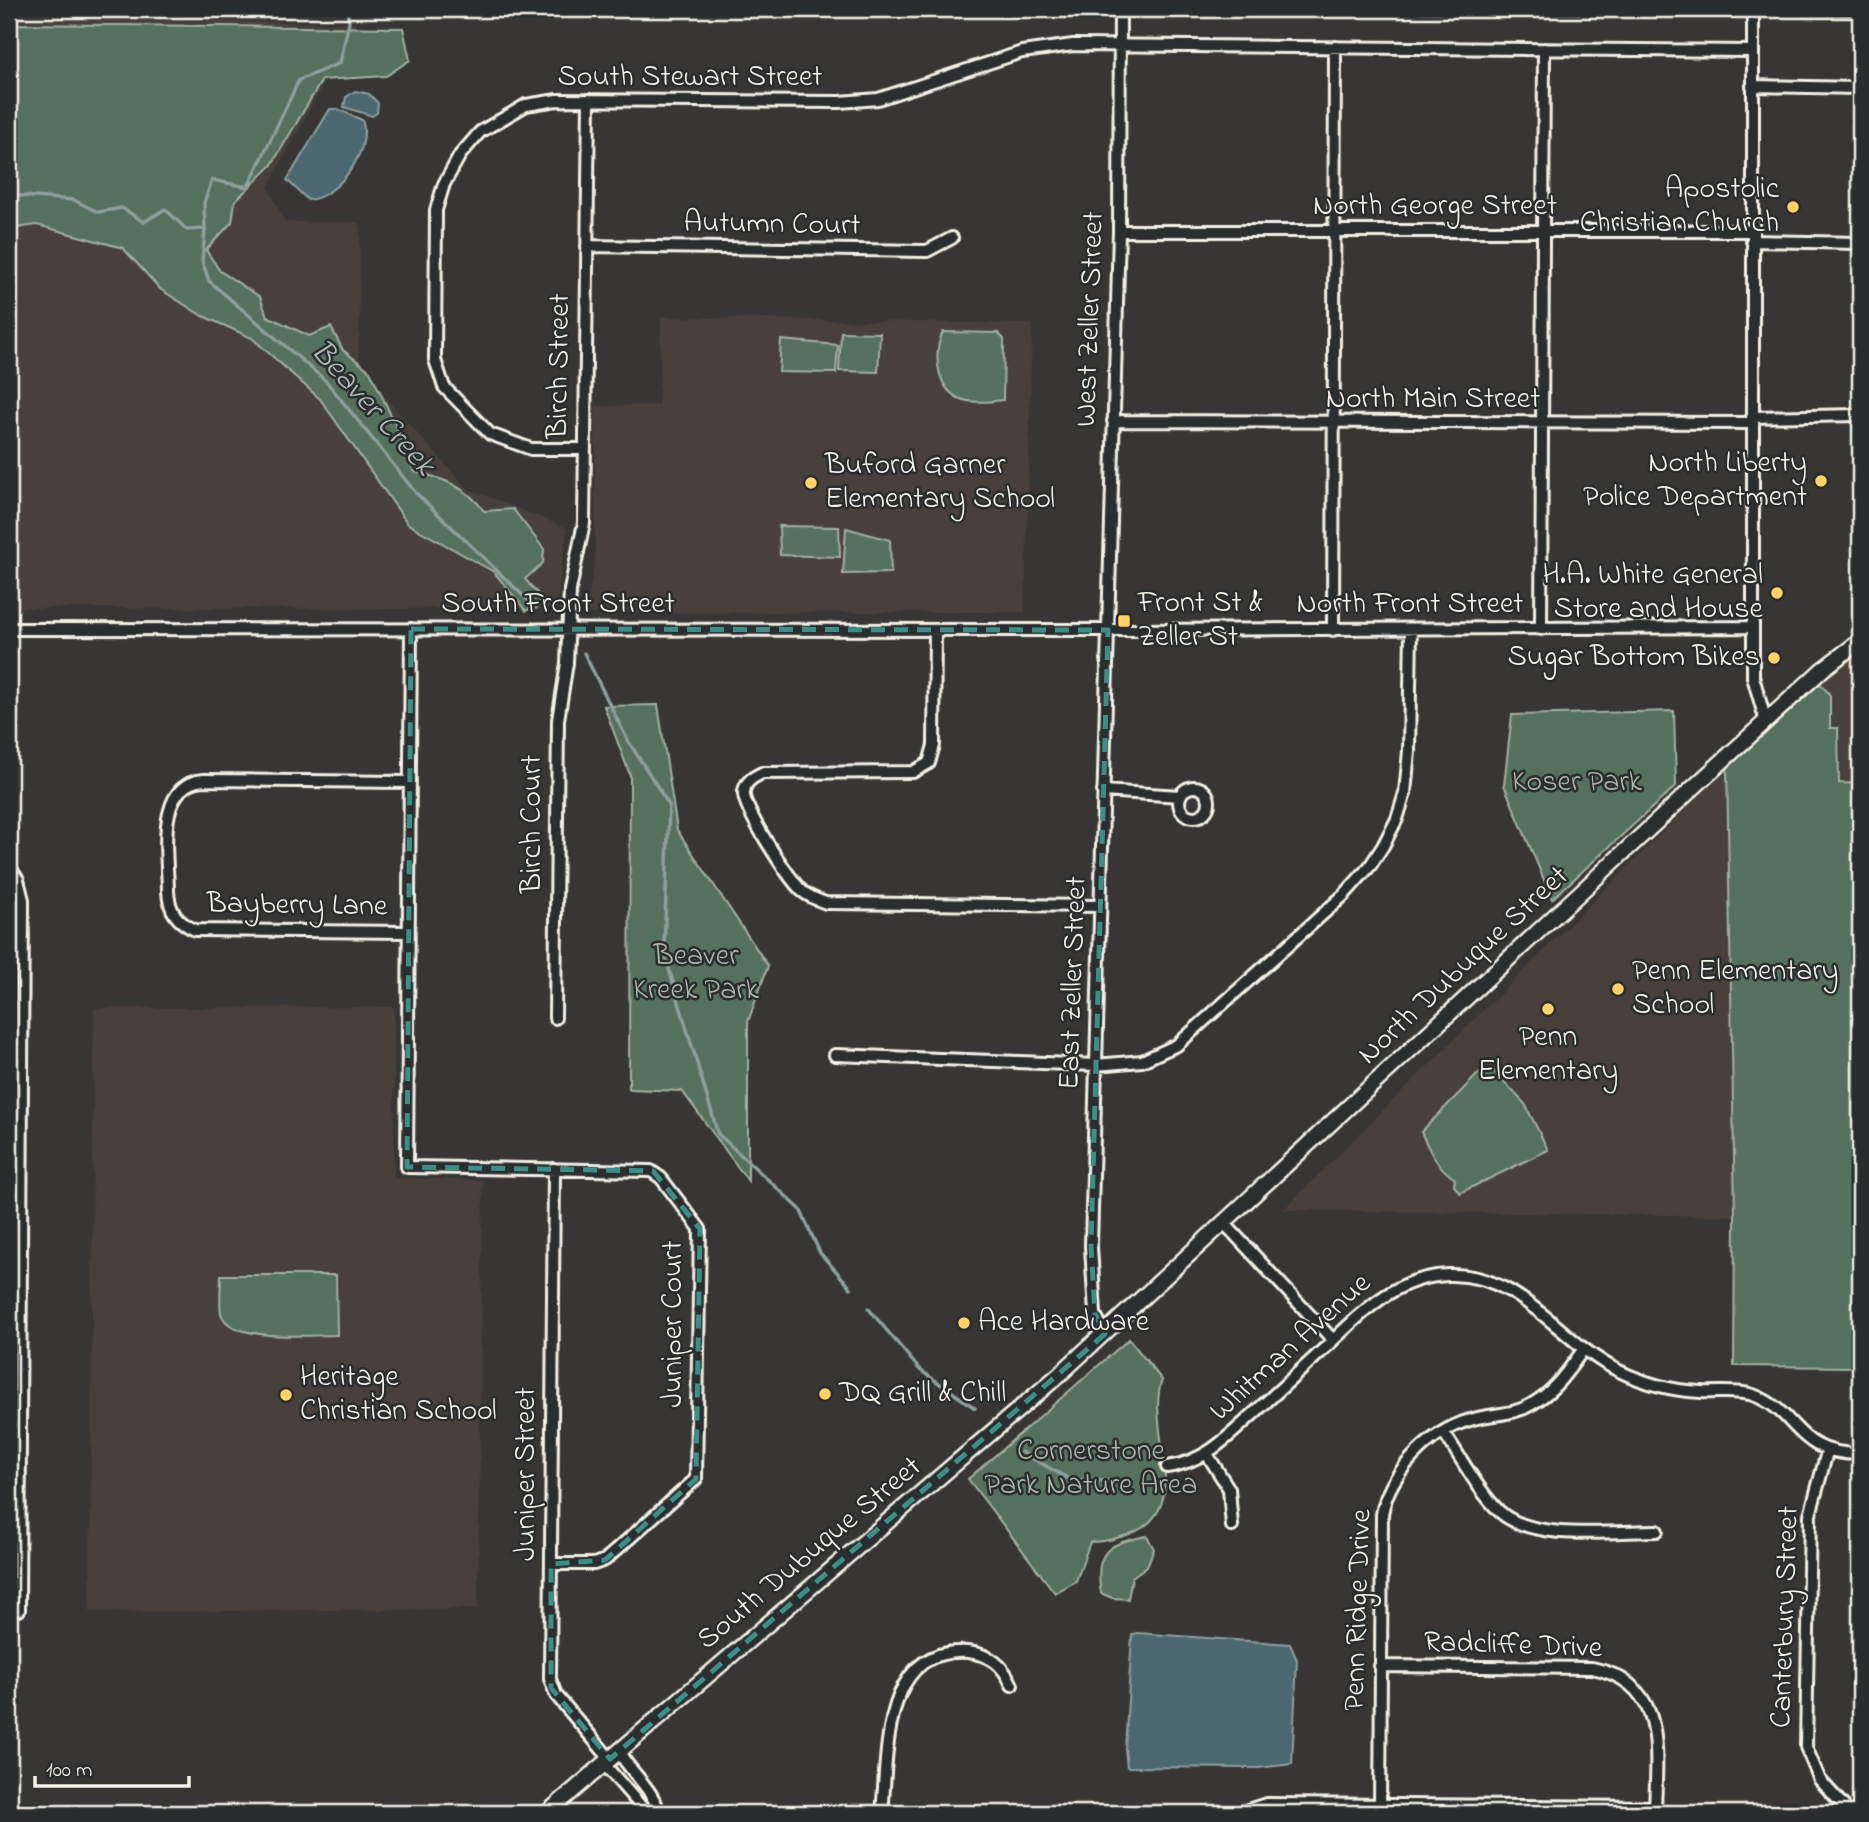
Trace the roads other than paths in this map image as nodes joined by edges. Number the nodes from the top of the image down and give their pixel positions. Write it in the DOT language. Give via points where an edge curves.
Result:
graph roads {
  1 [pos="1120,9"];
  2 [pos="1753,9"];
  3 [pos="1119,45"];
  4 [pos="1335,47"];
  5 [pos="1544,49"];
  6 [pos="1753,51"];
  7 [pos="1752,86"];
  8 [pos="1860,88"];
  9 [pos="589,100"];
  10 [pos="1119,231"];
  11 [pos="1334,231"];
  12 [pos="1543,231"];
  13 [pos="1752,236"];
  14 [pos="952,238"];
  15 [pos="1860,243"];
  16 [pos="587,246"];
  17 [pos="1860,415"];
  18 [pos="1752,420"];
  19 [pos="1113,421"];
  20 [pos="1334,423"];
  21 [pos="1542,425"];
  22 [pos="583,449"];
  23 [pos="1753,627"];
  24 [pos="9,629"];
  25 [pos="411,629"];
  26 [pos="1333,629"];
  27 [pos="1411,629"];
  28 [pos="1541,629"];
  29 [pos="569,631"];
  30 [pos="935,631"];
  31 [pos="1108,631"];
  32 [pos="1860,641"];
  33 [pos="1766,722"];
  34 [pos="410,782"];
  35 [pos="1103,791"];
  36 [pos="1180,796"];
  37 [pos="9,866"];
  38 [pos="1100,906"];
  39 [pos="408,932"];
  40 [pos="555,1018"];
  41 [pos="9,1023"];
  42 [pos="23,1023"];
  43 [pos="835,1055"];
  44 [pos="1096,1065"];
  45 [pos="554,1169"];
  46 [pos="1225,1224"];
  47 [pos="1105,1334"];
  48 [pos="1333,1340"];
  49 [pos="1583,1350"];
  50 [pos="1444,1433"];
  51 [pos="1827,1452"];
  52 [pos="1207,1454"];
  53 [pos="1860,1454"];
  54 [pos="1167,1467"];
  55 [pos="1232,1526"];
  56 [pos="1657,1531"];
  57 [pos="14,1544"];
  58 [pos="551,1564"];
  59 [pos="19,1610"];
  60 [pos="1380,1666"];
  61 [pos="1012,1685"];
  62 [pos="611,1758"];
  63 [pos="1380,1809"];
  64 [pos="1655,1810"];
  65 [pos="547,1813"];
  66 [pos="653,1813"];
  67 [pos="659,1813"];
  68 [pos="882,1813"];
  69 [pos="1238,1813"];
  70 [pos="1850,1813"];
  1 -- 3 [label="street, West Zeller Street"];
  2 -- 6 [label="street"];
  3 -- 4 [label="street, South Stewart Street"];
  3 -- 9 [label="street, South Stewart Street" via="1022,52 878,99"];
  3 -- 10 [label="street, West Zeller Street"];
  4 -- 5 [label="street, South Stewart Street"];
  4 -- 11 [label="street"];
  5 -- 6 [label="street, South Stewart Street"];
  5 -- 12 [label="street"];
  6 -- 7 [label="street"];
  7 -- 8 [label="street"];
  7 -- 13 [label="street"];
  9 -- 16 [label="street, Birch Street"];
  9 -- 22 [label="street, South Stewart Street" via="526,105 480,132 460,155 436,210 435,360 444,387 490,434 531,449"];
  10 -- 11 [label="street, North George Street"];
  10 -- 19 [label="street, West Zeller Street"];
  11 -- 12 [label="street, North George Street"];
  11 -- 20 [label="street"];
  12 -- 13 [label="street, North George Street"];
  12 -- 21 [label="street"];
  13 -- 15 [label="street, North George Street"];
  13 -- 18 [label="street"];
  14 -- 16 [label="street, Autumn Court" via="927,251"];
  16 -- 22 [label="street, Birch Street"];
  17 -- 18 [label="street, North Main Street"];
  18 -- 21 [label="street, North Main Street"];
  18 -- 23 [label="street"];
  19 -- 20 [label="street, North Main Street"];
  19 -- 31 [label="street, West Zeller Street"];
  20 -- 21 [label="street, North Main Street"];
  20 -- 26 [label="street"];
  21 -- 28 [label="street"];
  22 -- 29 [label="street, Birch Street" via="584,523 570,590"];
  23 -- 28 [label="street, North Front Street"];
  23 -- 33 [label="street" via="1753,677"];
  24 -- 25 [label="street, South Front Street"];
  25 -- 29 [label="street, South Front Street"];
  25 -- 34 [label="street"];
  26 -- 27 [label="street, North Front Street"];
  26 -- 31 [label="street, North Front Street"];
  27 -- 28 [label="street, North Front Street"];
  27 -- 44 [label="street" via="1405,793 1397,818 1370,866 1177,1045 1142,1061"];
  29 -- 30 [label="street, South Front Street"];
  29 -- 40 [label="street, Birch Court" via="558,720"];
  30 -- 31 [label="street, South Front Street"];
  30 -- 38 [label="street" via="934,744 929,763 913,772 762,773 746,784 748,808 796,884 826,903"];
  31 -- 35 [label="street, East Zeller Street"];
  32 -- 33 [label="main road, North Dubuque Street"];
  33 -- 46 [label="main road, North Dubuque Street"];
  34 -- 39 [label="street"];
  34 -- 39 [label="street, Bayberry Lane" via="203,780 188,784 174,797 169,811 168,902 176,918 195,930"];
  35 -- 36 [label="street"];
  35 -- 38 [label="street, East Zeller Street"];
  37 -- 42 [label="street" via="23,900"];
  38 -- 44 [label="street, East Zeller Street"];
  39 -- 45 [label="street, Juniper Court" via="407,1167"];
  41 -- 42 [label="street"];
  42 -- 57 [label="street"];
  43 -- 44 [label="street"];
  44 -- 47 [label="street, East Zeller Street" via="1091,1246 1095,1314"];
  45 -- 58 [label="street, Juniper Street"];
  45 -- 58 [label="street, Juniper Court" via="651,1171 698,1224 700,1242 696,1479 605,1560"];
  46 -- 47 [label="main road, North Dubuque Street"];
  46 -- 48 [label="street"];
  47 -- 62 [label="main road, South Dubuque Street"];
  48 -- 49 [label="street, Whitman Avenue" via="1396,1288 1449,1275 1507,1288"];
  48 -- 52 [label="street, Whitman Avenue"];
  49 -- 50 [label="street, Penn Ridge Drive" via="1556,1387 1532,1405 1470,1420"];
  49 -- 51 [label="street, Whitman Avenue" via="1621,1372 1661,1386 1752,1394"];
  50 -- 56 [label="street" via="1491,1501 1514,1522 1541,1530"];
  50 -- 60 [label="street, Penn Ridge Drive" via="1405,1466 1384,1504"];
  51 -- 53 [label="street"];
  51 -- 70 [label="street, Canterbury Street" via="1810,1515 1806,1747 1820,1780"];
  52 -- 54 [label="street, Whitman Avenue"];
  52 -- 55 [label="street" via="1229,1489"];
  57 -- 59 [label="street"];
  58 -- 62 [label="street, Juniper Street" via="551,1688"];
  60 -- 63 [label="street, Penn Ridge Drive"];
  60 -- 64 [label="street, Radcliffe Drive" via="1592,1668 1617,1676 1639,1693 1652,1717"];
  61 -- 68 [label="street" via="1004,1667 976,1653 943,1654 912,1672 894,1709"];
  62 -- 65 [label="main road, South Dubuque Street"];
  62 -- 66 [label="street" via="645,1811"];
  62 -- 67 [label="street" via="630,1770 656,1799"];
  63 -- 64 [label="street"];
  63 -- 69 [label="street" via="1266,1804"];
}
